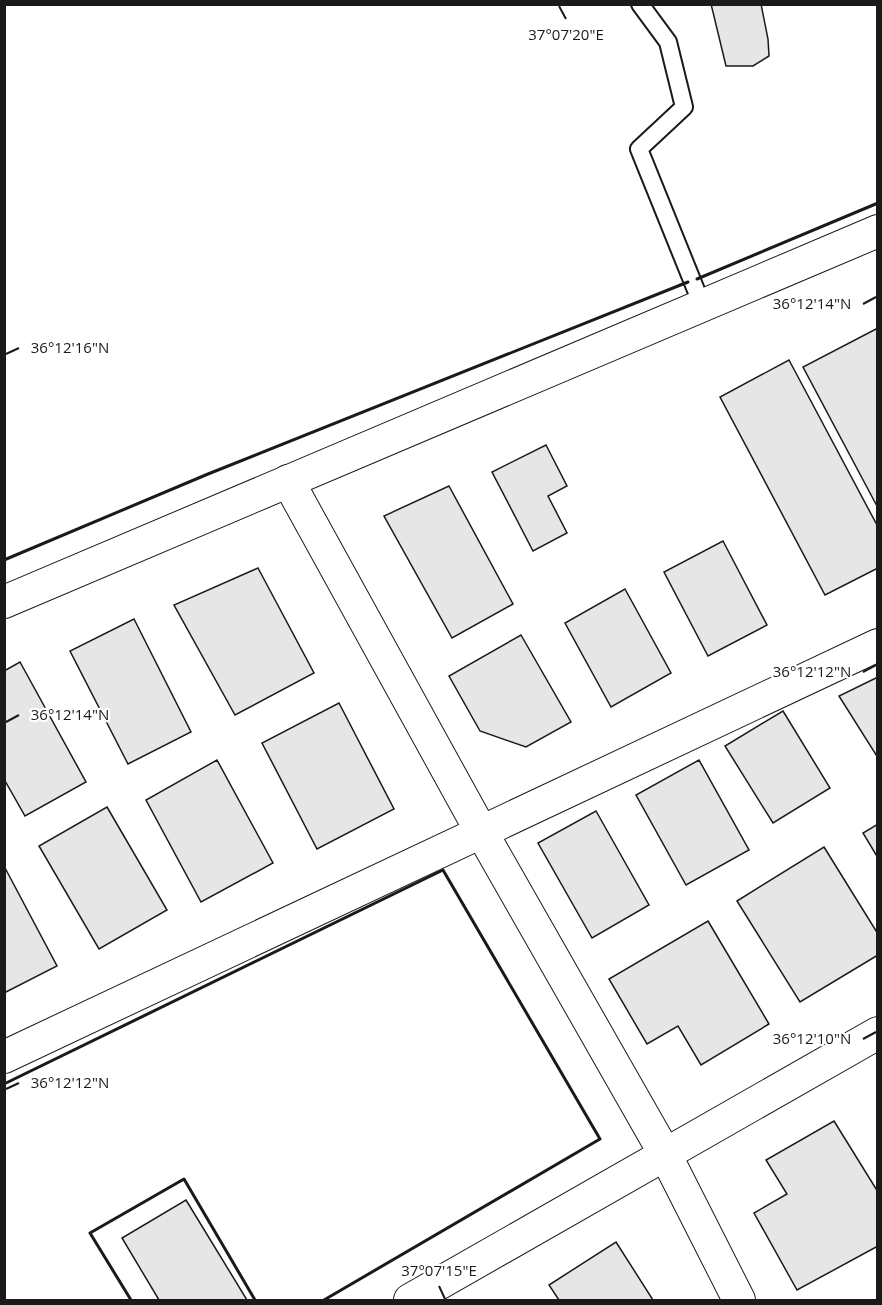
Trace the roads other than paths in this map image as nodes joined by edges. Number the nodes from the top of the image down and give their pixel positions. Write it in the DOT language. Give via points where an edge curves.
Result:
graph roads {
  1 [pos="640,4"];
  2 [pos="877,233"];
  3 [pos="702,305"];
  4 [pos="288,481"];
  5 [pos="4,602"];
  6 [pos="878,645"];
  7 [pos="482,833"];
  8 [pos="878,1033"];
  9 [pos="4,1057"];
  10 [pos="665,1154"];
  11 [pos="410,1300"];
  12 [pos="739,1300"];
  1 -- 3 [label="lane" via="668,42 684,107 639,149"];
  2 -- 3 [label="street"];
  3 -- 4 [label="street"];
  4 -- 5 [label="street"];
  4 -- 7 [label="street"];
  6 -- 7 [label="street"];
  7 -- 9 [label="street"];
  7 -- 10 [label="street"];
  8 -- 10 [label="street"];
  10 -- 11 [label="street"];
  10 -- 12 [label="street"];
}
